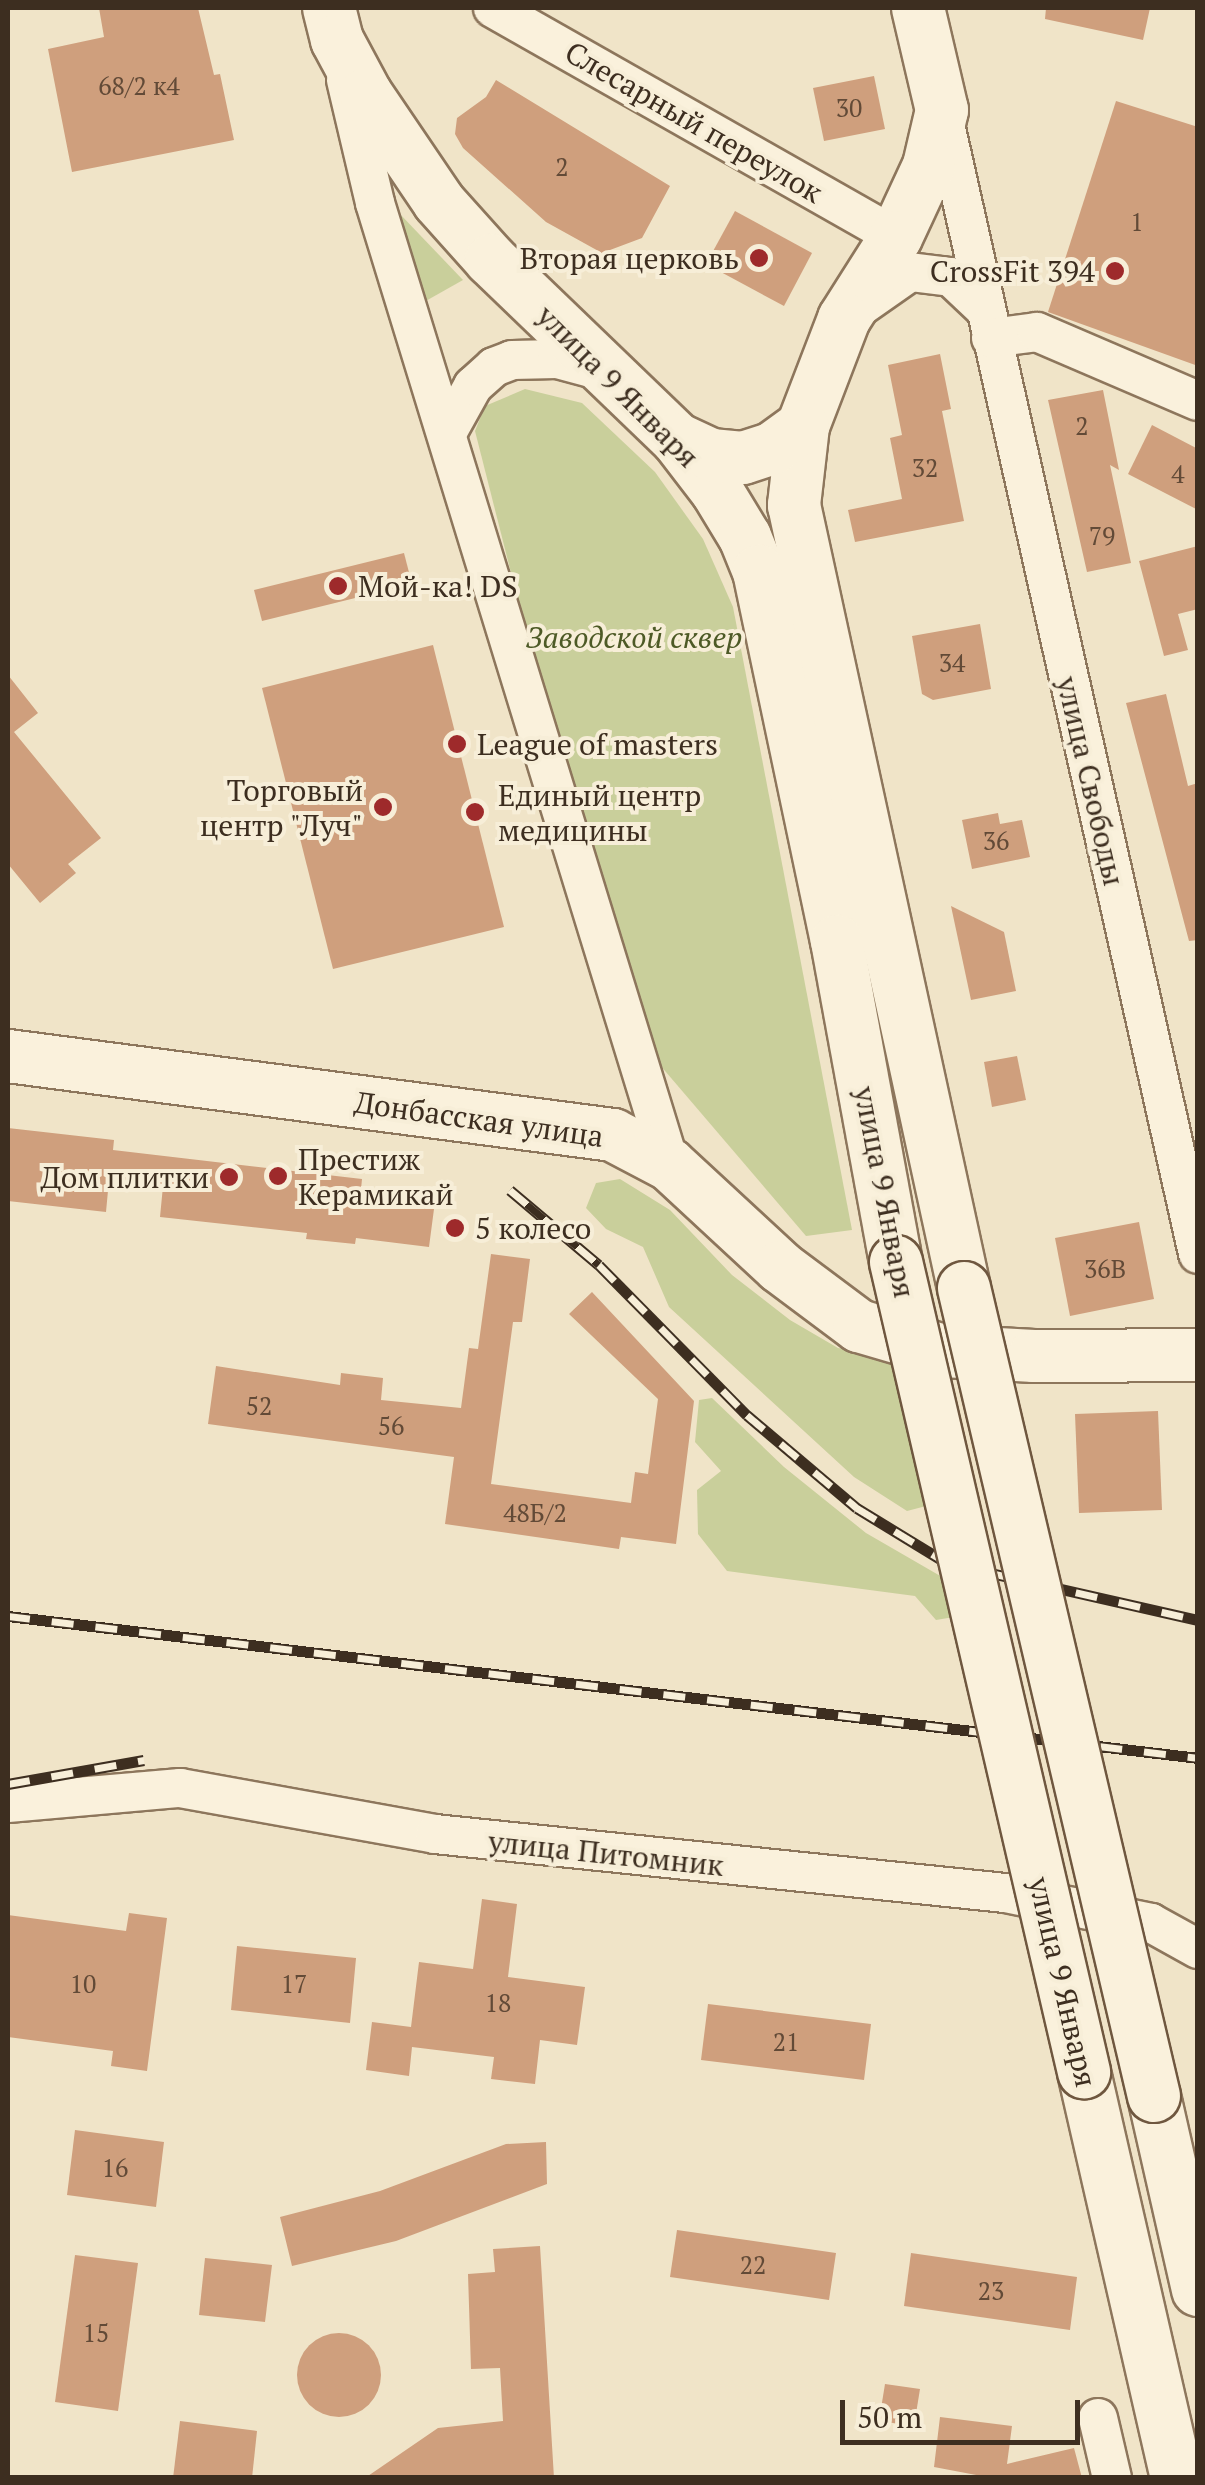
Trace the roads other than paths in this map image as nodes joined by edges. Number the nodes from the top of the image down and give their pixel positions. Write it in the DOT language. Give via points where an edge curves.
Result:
graph roads {
  1 [pos="493,8"];
  2 [pos="918,8"];
  3 [pos="333,24"];
  4 [pos="942,110"];
  5 [pos="896,238"];
  6 [pos="844,319"];
  7 [pos="987,323"];
  8 [pos="611,374"];
  9 [pos="1198,401"];
  10 [pos="804,426"];
  11 [pos="448,433"];
  12 [pos="677,439"];
  13 [pos="794,504"];
  14 [pos="8,1056"];
  15 [pos="670,1165"];
  16 [pos="1198,1254"];
  17 [pos="1198,1355"];
  18 [pos="8,1803"];
  19 [pos="1198,1949"];
  20 [pos="1198,2290"];
  21 [pos="1098,2418"];
  22 [pos="1112,2478"];
  23 [pos="1176,2478"];
  1 -- 5 [label="street, Слесарный переулок"];
  2 -- 4 [label="main road, улица Свободы"];
  3 -- 8 [label="main road, улица 9 Января" via="399,148 439,202"];
  3 -- 11 [label="street, улица 9 Января" via="376,204"];
  4 -- 5 [label="main road, улица Свободы" via="929,166"];
  4 -- 7 [label="street, улица Свободы"];
  5 -- 6 [label="main road, улица Свободы"];
  6 -- 7 [label="street" via="910,272 951,277"];
  6 -- 10 [label="main road, улица Свободы"];
  7 -- 9 [label="street" via="1037,332"];
  7 -- 16 [label="street, улица Свободы"];
  8 -- 11 [label="street" via="556,359 512,360 474,386"];
  8 -- 12 [label="main road, улица 9 Января"];
  10 -- 12 [label="main road" via="743,458 711,454"];
  10 -- 13 [label="main road, улица Свободы"];
  11 -- 15 [label="street, улица 9 Января"];
  12 -- 23 [label="main road, улица 9 Января, bridge" via="717,490 759,571 896,1262"];
  13 -- 20 [label="main road, улица 9 Января, bridge" via="964,1288"];
  14 -- 15 [label="main road, Донбасская улица" via="614,1135"];
  15 -- 17 [label="main road, Донбасская улица" via="780,1267 859,1326 944,1351"];
  18 -- 19 [label="street, улица Питомник" via="180,1788 436,1834 1005,1892 1150,1924"];
  21 -- 22 [label="street"];
}
